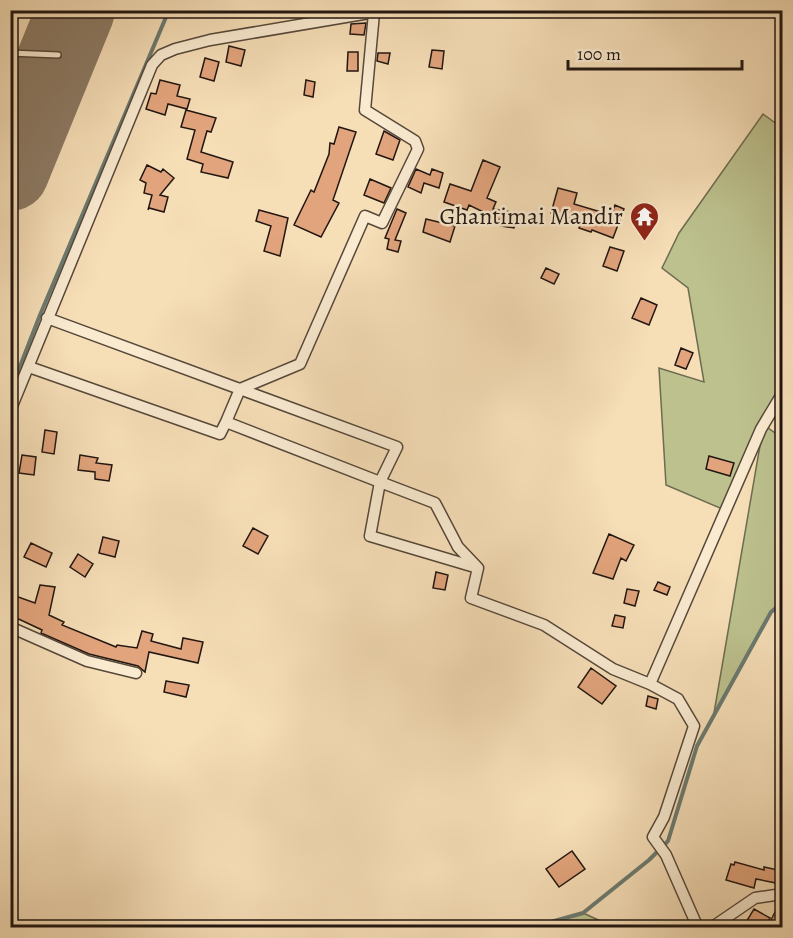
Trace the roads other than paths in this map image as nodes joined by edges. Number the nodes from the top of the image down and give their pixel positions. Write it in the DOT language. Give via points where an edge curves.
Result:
graph roads {
  1 [pos="387,10"];
  2 [pos="374,13"];
  3 [pos="10,52"];
  4 [pos="58,55"];
  5 [pos="47,318"];
  6 [pos="29,367"];
  7 [pos="240,389"];
  8 [pos="783,394"];
  9 [pos="10,411"];
  10 [pos="226,422"];
  11 [pos="380,482"];
  12 [pos="478,568"];
  13 [pos="10,627"];
  14 [pos="136,673"];
  15 [pos="650,684"];
  16 [pos="783,894"];
  17 [pos="698,927"];
  18 [pos="711,927"];
  1 -- 2 [label="street"];
  2 -- 5 [label="street" via="210,40 161,56 152,65"];
  2 -- 7 [label="street" via="365,110 415,141 418,149 382,223 365,216 300,364"];
  3 -- 4 [label="lane"];
  5 -- 6 [label="street"];
  5 -- 7 [label="street"];
  6 -- 9 [label="street"];
  6 -- 10 [label="street" via="220,434"];
  7 -- 10 [label="street"];
  7 -- 11 [label="street" via="397,447"];
  8 -- 15 [label="street" via="761,429"];
  10 -- 11 [label="street"];
  11 -- 12 [label="street" via="435,503 458,547"];
  11 -- 12 [label="street" via="370,536"];
  12 -- 15 [label="street" via="471,598 544,625 614,669"];
  13 -- 14 [label="street" via="87,661"];
  15 -- 17 [label="street" via="678,699 694,726 664,817 653,837 666,855"];
  16 -- 18 [label="street" via="755,898"];
}
